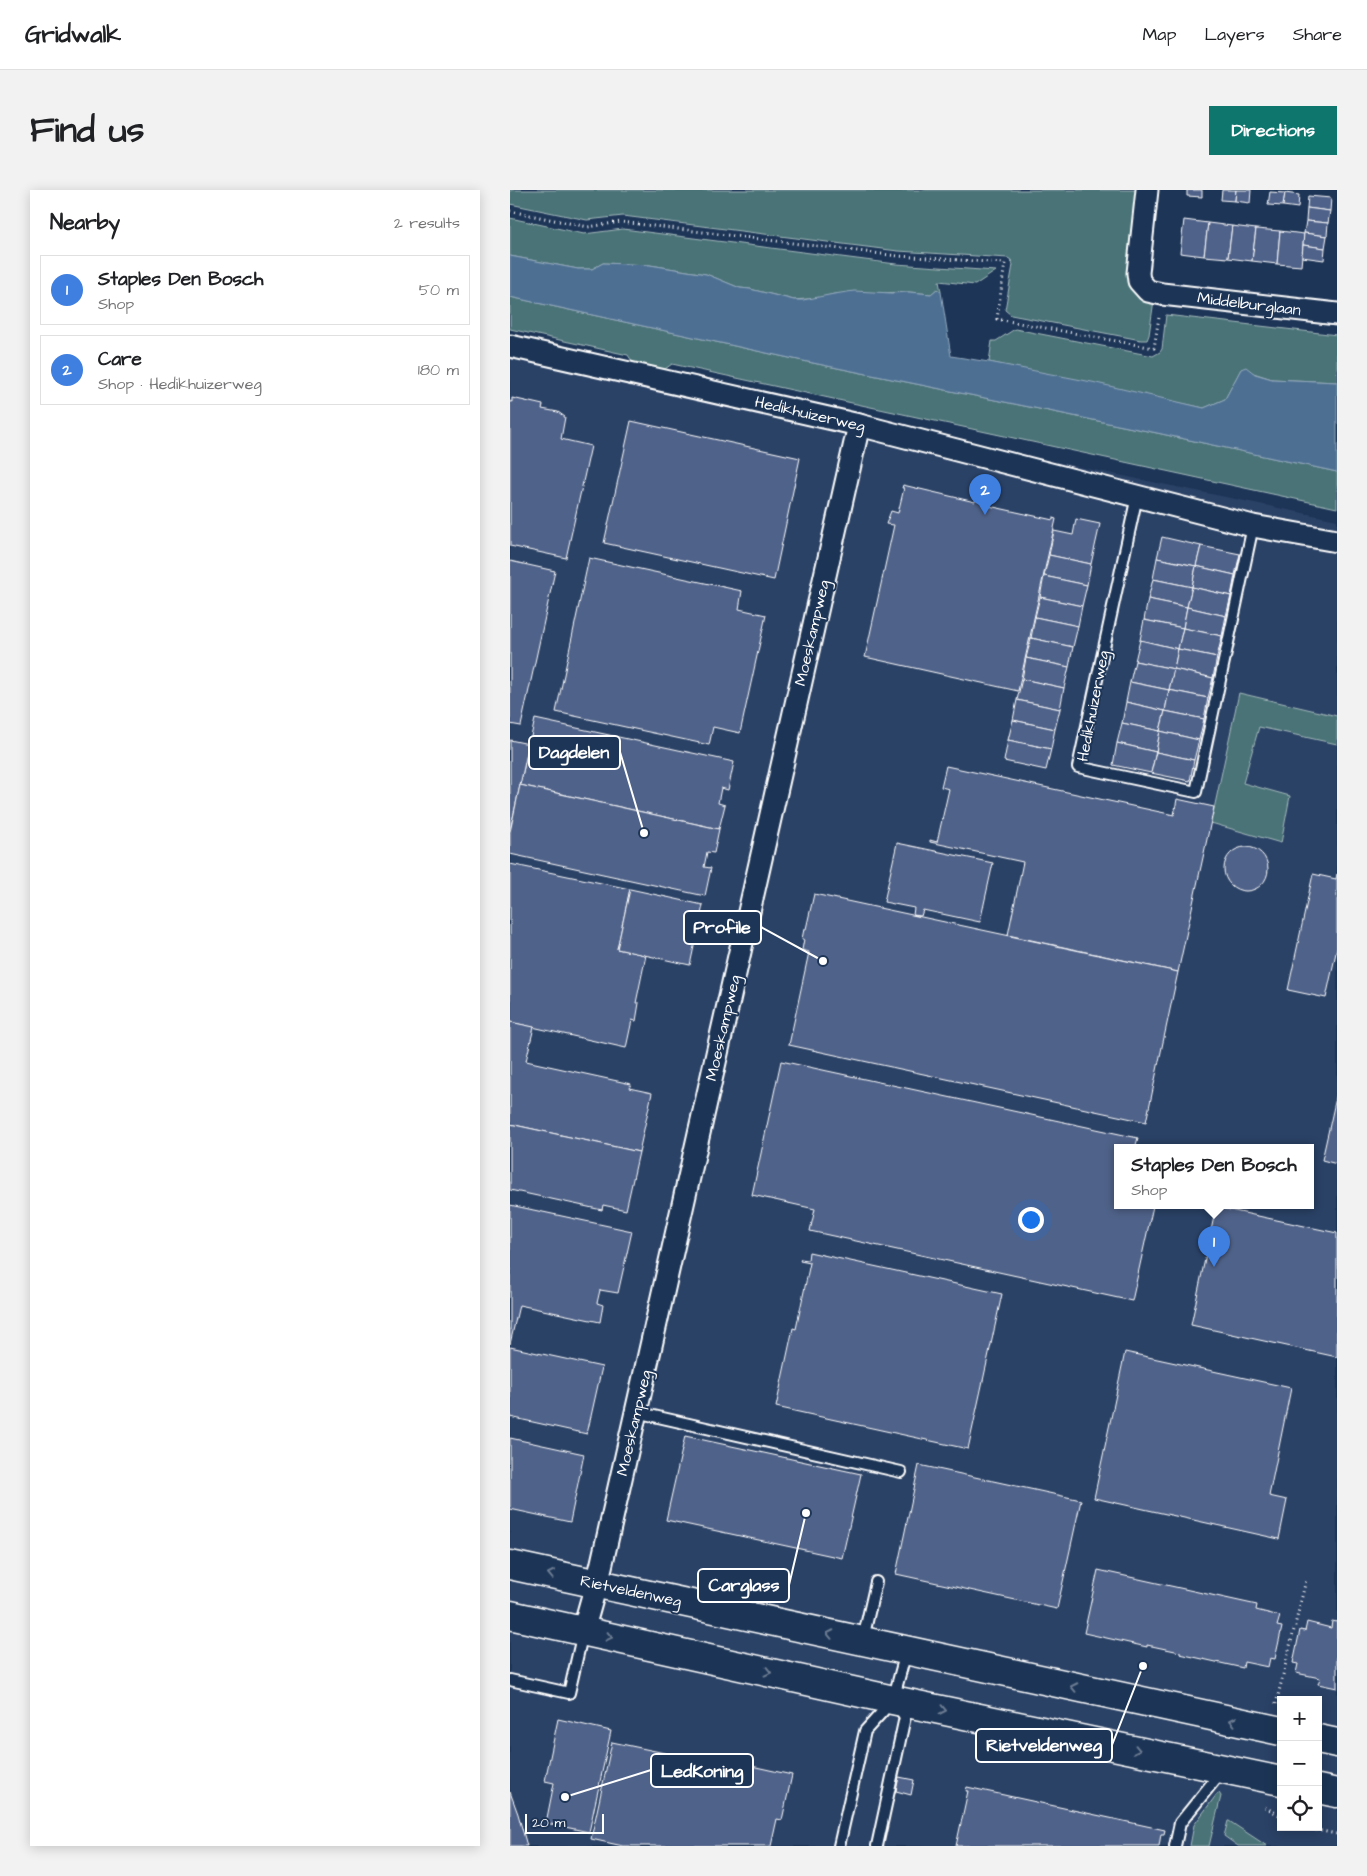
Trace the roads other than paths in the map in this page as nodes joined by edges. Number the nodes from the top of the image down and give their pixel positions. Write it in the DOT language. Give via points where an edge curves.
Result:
graph roads {
  1 [pos="1147,190"];
  2 [pos="1337,314"];
  3 [pos="510,346"];
  4 [pos="860,425"];
  5 [pos="1137,496"];
  6 [pos="1253,526"];
  7 [pos="1337,540"];
  8 [pos="636,1412"];
  9 [pos="901,1472"];
  10 [pos="510,1565"];
  11 [pos="876,1582"];
  12 [pos="597,1584"];
  13 [pos="510,1615"];
  14 [pos="583,1631"];
  15 [pos="863,1641"];
  16 [pos="907,1651"];
  17 [pos="510,1680"];
  18 [pos="892,1700"];
  19 [pos="1277,1730"];
  20 [pos="1322,1740"];
  21 [pos="1337,1743"];
  22 [pos="1224,1768"];
  23 [pos="1277,1780"];
  24 [pos="1322,1790"];
  25 [pos="1337,1793"];
  26 [pos="839,1846"];
  27 [pos="877,1846"];
  28 [pos="1175,1846"];
  1 -- 2 [label="street, Middelburglaan" via="1138,273 1139,282 1148,290"];
  3 -- 4 [label="street, Hedikhuizerweg"];
  4 -- 5 [label="street, Hedikhuizerweg"];
  4 -- 8 [label="street, Moeskampweg"];
  5 -- 6 [label="street, Hedikhuizerweg"];
  5 -- 6 [label="lane, Hedikhuizerweg" via="1078,767 1196,792"];
  6 -- 7 [label="street, Hedikhuizerweg"];
  8 -- 9 [label="lane"];
  8 -- 12 [label="street, Moeskampweg"];
  12 -- 10 [label="main road, Rietveldenweg, one-way"];
  11 -- 15 [label="lane"];
  12 -- 14 [label="street, Moeskampweg"];
  15 -- 12 [label="main road, Rietveldenweg, one-way"];
  13 -- 14 [label="main road"];
  14 -- 17 [label="lane" via="569,1693"];
  14 -- 18 [label="main road, one-way"];
  15 -- 16 [label="main road, Rietveldenweg"];
  16 -- 18 [label="lane"];
  19 -- 16 [label="main road, Rietveldenweg, one-way"];
  18 -- 22 [label="main road, one-way"];
  18 -- 26 [label="lane" via="865,1731"];
  18 -- 27 [label="lane" via="905,1717"];
  20 -- 21 [label="main road"];
  22 -- 23 [label="main road"];
  22 -- 28 [label="lane" via="1180,1823"];
  24 -- 25 [label="main road"];
}
